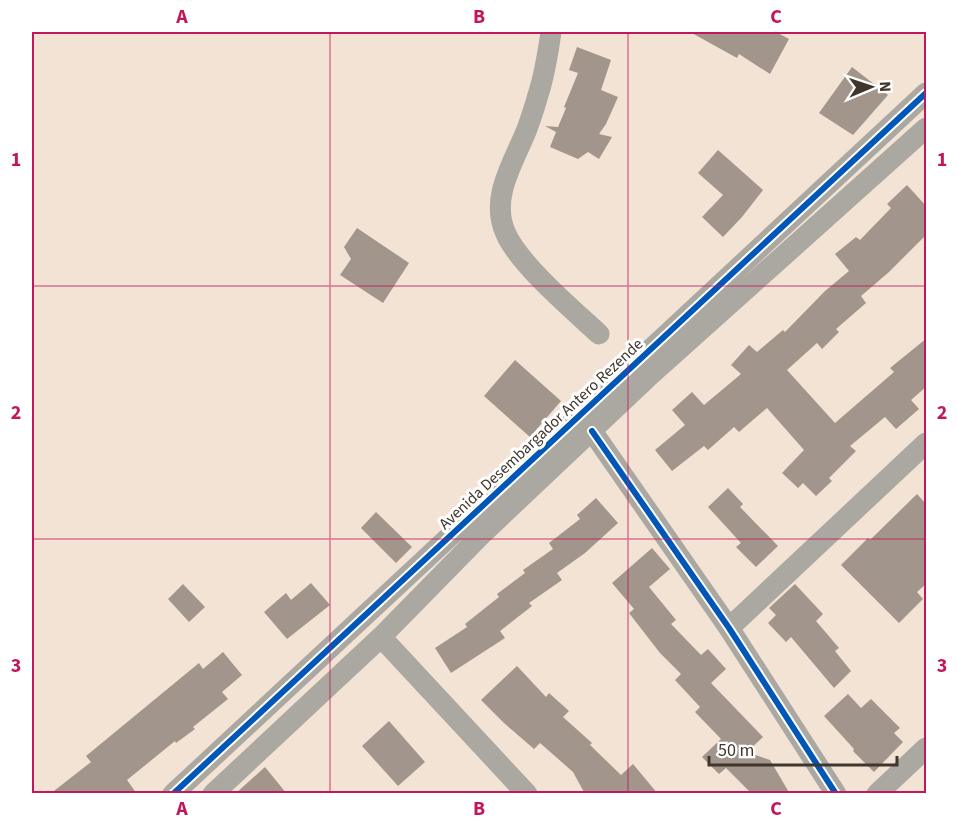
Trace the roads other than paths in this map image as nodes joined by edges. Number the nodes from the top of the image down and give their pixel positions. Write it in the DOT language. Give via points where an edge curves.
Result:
graph roads {
  1 [pos="551,32"];
  2 [pos="927,93"];
  3 [pos="927,128"];
  4 [pos="872,144"];
  5 [pos="888,163"];
  6 [pos="599,334"];
  7 [pos="592,432"];
  8 [pos="927,443"];
  9 [pos="541,466"];
  10 [pos="476,526"];
  11 [pos="729,628"];
  12 [pos="381,637"];
  13 [pos="241,730"];
  14 [pos="927,748"];
  15 [pos="260,750"];
  16 [pos="173,794"];
  17 [pos="213,794"];
  18 [pos="527,794"];
  19 [pos="836,794"];
  20 [pos="877,794"];
  1 -- 6 [label="street" via="539,92 504,182 500,217 506,234 529,265"];
  2 -- 4 [label="street, Avenida Desembargador Antero Rezende"];
  3 -- 5 [label="street, Avenida Desembargador Antero Rezende"];
  4 -- 5 [label="street"];
  4 -- 9 [label="street, Avenida Desembargador Antero Rezende"];
  5 -- 7 [label="street, Avenida Desembargador Antero Rezende"];
  7 -- 9 [label="street, Avenida Desembargador Antero Rezende"];
  7 -- 11 [label="street"];
  8 -- 11 [label="street"];
  9 -- 10 [label="street, Avenida Desembargador Antero Rezende"];
  10 -- 12 [label="street, Avenida Desembargador Antero Rezende"];
  10 -- 13 [label="street, Avenida Desembargador Antero Rezende"];
  11 -- 19 [label="street"];
  12 -- 15 [label="street, Avenida Desembargador Antero Rezende"];
  12 -- 18 [label="street"];
  13 -- 15 [label="street"];
  13 -- 16 [label="street, Avenida Desembargador Antero Rezende"];
  14 -- 20 [label="street"];
  15 -- 17 [label="street, Avenida Desembargador Antero Rezende"];
}
